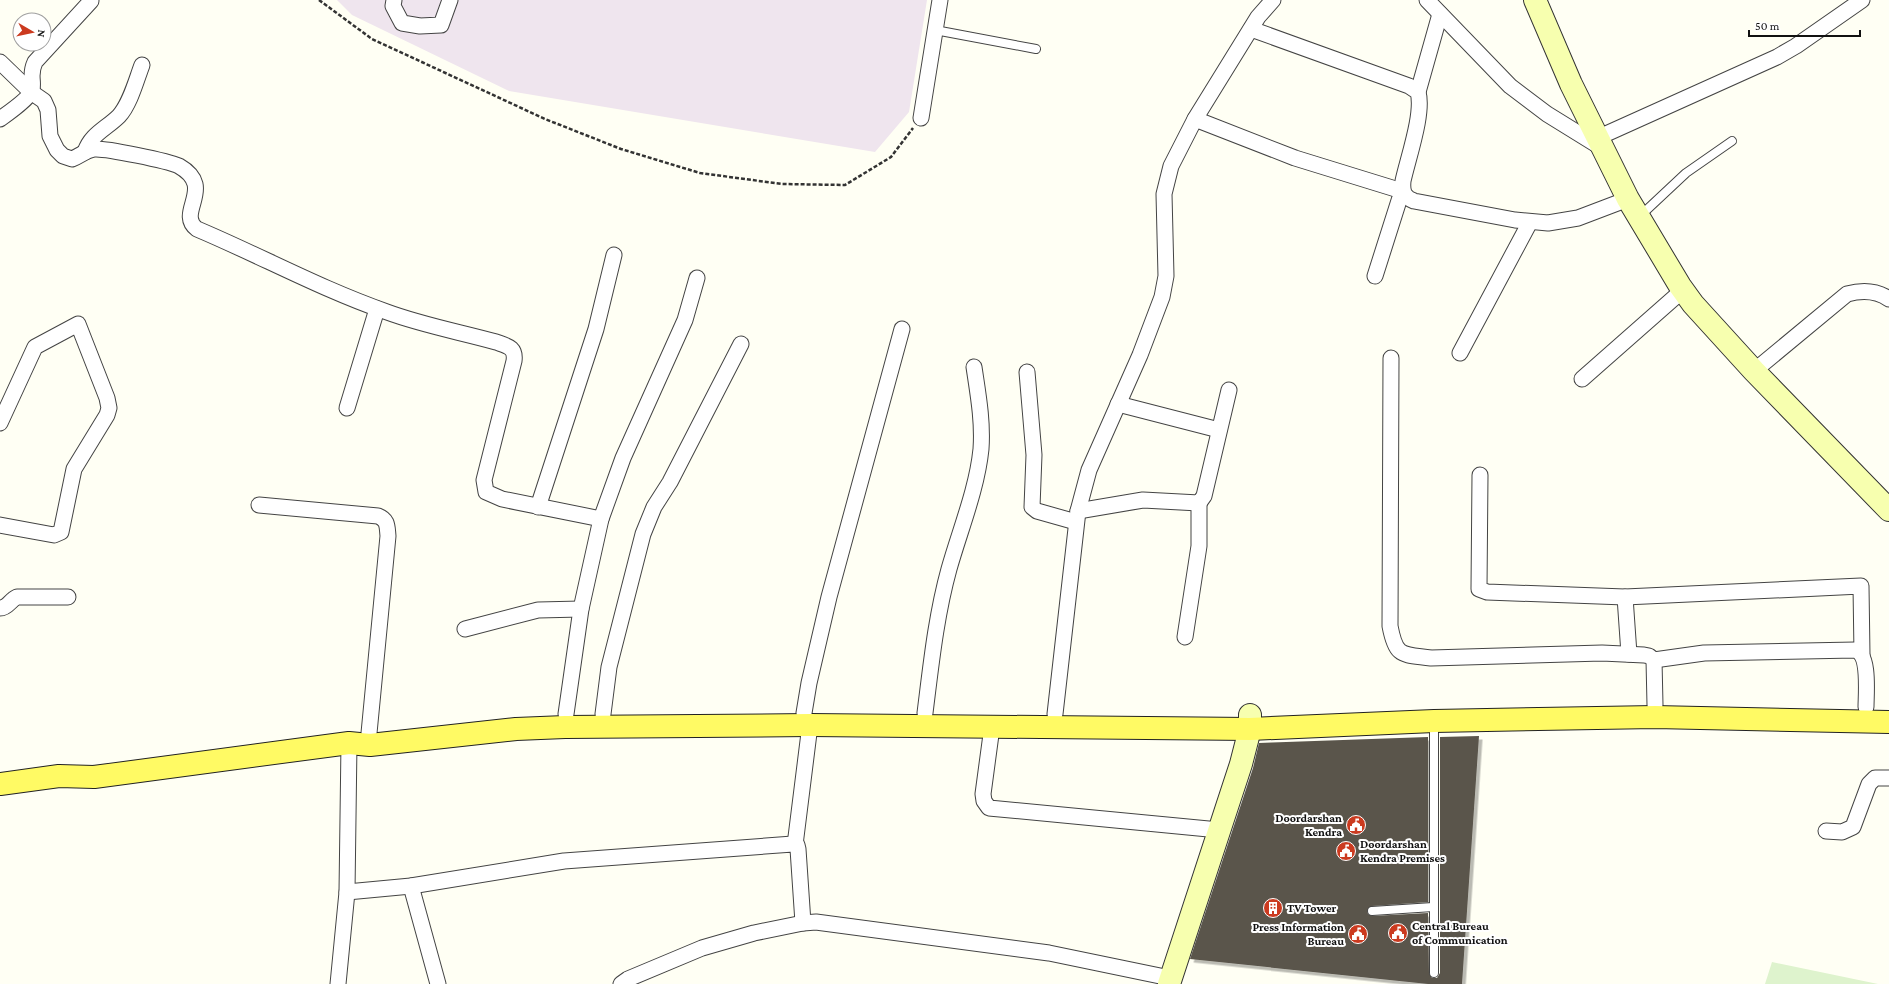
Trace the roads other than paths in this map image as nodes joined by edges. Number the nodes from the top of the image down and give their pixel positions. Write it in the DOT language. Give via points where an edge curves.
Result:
graph roads {
  1 [pos="394,0"];
  2 [pos="450,0"];
  3 [pos="940,0"];
  4 [pos="1273,0"];
  5 [pos="1428,0"];
  6 [pos="1535,0"];
  7 [pos="1862,0"];
  8 [pos="91,1"];
  9 [pos="1440,14"];
  10 [pos="1251,29"];
  11 [pos="935,30"];
  12 [pos="1036,49"];
  13 [pos="0,62"];
  14 [pos="142,65"];
  15 [pos="31,92"];
  16 [pos="1418,92"];
  17 [pos="921,118"];
  18 [pos="0,119"];
  19 [pos="1195,119"];
  20 [pos="1732,141"];
  21 [pos="1600,143"];
  22 [pos="85,152"];
  23 [pos="1402,191"];
  24 [pos="1633,208"];
  25 [pos="1530,222"];
  26 [pos="614,255"];
  27 [pos="1375,276"];
  28 [pos="697,278"];
  29 [pos="1683,290"];
  30 [pos="1889,299"];
  31 [pos="378,309"];
  32 [pos="902,328"];
  33 [pos="742,344"];
  34 [pos="1460,352"];
  35 [pos="1391,358"];
  36 [pos="974,367"];
  37 [pos="1754,371"];
  38 [pos="1028,372"];
  39 [pos="1582,379"];
  40 [pos="1229,390"];
  41 [pos="1118,404"];
  42 [pos="347,408"];
  43 [pos="0,423"];
  44 [pos="1219,430"];
  45 [pos="1480,475"];
  46 [pos="1199,503"];
  47 [pos="259,505"];
  48 [pos="538,507"];
  49 [pos="1889,510"];
  50 [pos="1077,516"];
  51 [pos="601,519"];
  52 [pos="0,525"];
  53 [pos="1625,596"];
  54 [pos="68,598"];
  55 [pos="0,608"];
  56 [pos="581,609"];
  57 [pos="465,629"];
  58 [pos="1185,637"];
  59 [pos="1628,654"];
  60 [pos="1862,655"];
  61 [pos="1654,660"];
  62 [pos="1655,705"];
  63 [pos="1866,707"];
  64 [pos="1889,708"];
  65 [pos="566,714"];
  66 [pos="603,714"];
  67 [pos="925,714"];
  68 [pos="1055,714"];
  69 [pos="807,719"];
  70 [pos="1434,721"];
  71 [pos="1250,722"];
  72 [pos="1889,722"];
  73 [pos="992,727"];
  74 [pos="369,733"];
  75 [pos="349,742"];
  76 [pos="94,777"];
  77 [pos="1889,778"];
  78 [pos="0,784"];
  79 [pos="0,799"];
  80 [pos="1219,830"];
  81 [pos="1826,831"];
  82 [pos="795,844"];
  83 [pos="411,886"];
  84 [pos="347,892"];
  85 [pos="1433,907"];
  86 [pos="1372,911"];
  87 [pos="803,923"];
  88 [pos="1434,973"];
  89 [pos="1170,981"];
  90 [pos="338,984"];
  91 [pos="438,984"];
  92 [pos="621,984"];
  1 -- 2 [label="street" via="393,6 402,23 420,26 441,25"];
  3 -- 11 [label="street"];
  4 -- 10 [label="street" via="1258,16"];
  5 -- 9 [label="street"];
  6 -- 21 [label="street"];
  7 -- 21 [label="street" via="1777,57"];
  8 -- 15 [label="street" via="35,62 31,74"];
  9 -- 16 [label="street"];
  9 -- 21 [label="street" via="1510,86 1547,114"];
  10 -- 16 [label="street" via="1409,86"];
  10 -- 19 [label="street"];
  11 -- 12 [label="lane"];
  11 -- 17 [label="street"];
  13 -- 15 [label="street"];
  14 -- 22 [label="street" via="124,109 88,142"];
  15 -- 18 [label="street"];
  15 -- 22 [label="street" via="47,106 50,136 57,150 63,156 72,159"];
  16 -- 23 [label="street" via="1421,100 1419,114"];
  19 -- 23 [label="street" via="1295,158"];
  19 -- 41 [label="street" via="1174,158 1166,181 1166,276 1162,297 1140,356"];
  20 -- 24 [label="lane"];
  21 -- 24 [label="street"];
  22 -- 31 [label="street" via="95,148 179,166 191,176 195,184 196,195 191,225 306,280"];
  23 -- 25 [label="street" via="1407,198 1414,201"];
  23 -- 27 [label="street"];
  24 -- 25 [label="street" via="1548,223"];
  24 -- 29 [label="street"];
  25 -- 34 [label="street"];
  26 -- 48 [label="street" via="596,329"];
  28 -- 51 [label="street" via="686,320 623,458"];
  29 -- 37 [label="street"];
  29 -- 39 [label="street"];
  30 -- 37 [label="street" via="1884,295 1863,290 1847,294"];
  31 -- 42 [label="street"];
  31 -- 48 [label="street" via="512,348 514,361 484,486 486,492 502,499"];
  32 -- 69 [label="street" via="829,597 809,683"];
  33 -- 66 [label="street" via="645,528 609,667"];
  35 -- 59 [label="street" via="1390,626 1397,650 1404,655 1431,658"];
  36 -- 67 [label="street" via="982,426 977,474 948,571 937,625"];
  37 -- 49 [label="street"];
  38 -- 50 [label="street" via="1034,455 1032,507 1037,511"];
  40 -- 44 [label="street"];
  41 -- 44 [label="street"];
  41 -- 50 [label="street" via="1089,470"];
  43 -- 52 [label="street" via="35,348 78,324 107,398 107,415 74,469 61,532 54,534"];
  44 -- 46 [label="street" via="1204,496"];
  45 -- 53 [label="street" via="1479,589 1487,592"];
  46 -- 50 [label="street" via="1143,500"];
  46 -- 58 [label="street" via="1199,546"];
  47 -- 74 [label="street" via="378,516 384,518 387,524 388,536"];
  48 -- 51 [label="street"];
  50 -- 68 [label="street"];
  51 -- 56 [label="street"];
  53 -- 59 [label="street"];
  53 -- 60 [label="street" via="1861,586"];
  54 -- 55 [label="street" via="18,597 5,608"];
  56 -- 57 [label="street" via="538,610"];
  56 -- 65 [label="street"];
  59 -- 61 [label="street" via="1649,656"];
  60 -- 61 [label="street" via="1855,650 1704,653"];
  60 -- 63 [label="street" via="1867,675"];
  61 -- 62 [label="street"];
  62 -- 63 [label="main road"];
  62 -- 71 [label="main road"];
  63 -- 64 [label="main road"];
  65 -- 66 [label="main road"];
  65 -- 74 [label="main road" via="470,720"];
  66 -- 69 [label="main road"];
  67 -- 68 [label="main road"];
  67 -- 69 [label="main road"];
  68 -- 71 [label="main road"];
  69 -- 73 [label="main road"];
  69 -- 75 [label="main road" via="516,729 370,745"];
  69 -- 82 [label="street"];
  70 -- 71 [label="main road"];
  70 -- 72 [label="main road" via="1655,717"];
  70 -- 85 [label="lane"];
  71 -- 73 [label="main road"];
  71 -- 80 [label="street" via="1241,764"];
  73 -- 80 [label="street" via="983,794 989,808"];
  74 -- 75 [label="main road"];
  75 -- 76 [label="main road"];
  75 -- 84 [label="street"];
  76 -- 78 [label="main road" via="59,776"];
  76 -- 79 [label="main road" via="59,790"];
  77 -- 81 [label="street" via="1875,778 1869,784 1853,828 1842,832"];
  80 -- 89 [label="street"];
  82 -- 83 [label="street" via="564,861"];
  82 -- 87 [label="street" via="798,849"];
  83 -- 84 [label="street"];
  83 -- 91 [label="street"];
  84 -- 90 [label="street"];
  85 -- 86 [label="lane"];
  85 -- 88 [label="lane"];
  87 -- 89 [label="street" via="832,923 1049,953"];
  87 -- 92 [label="street" via="702,948"];
}
